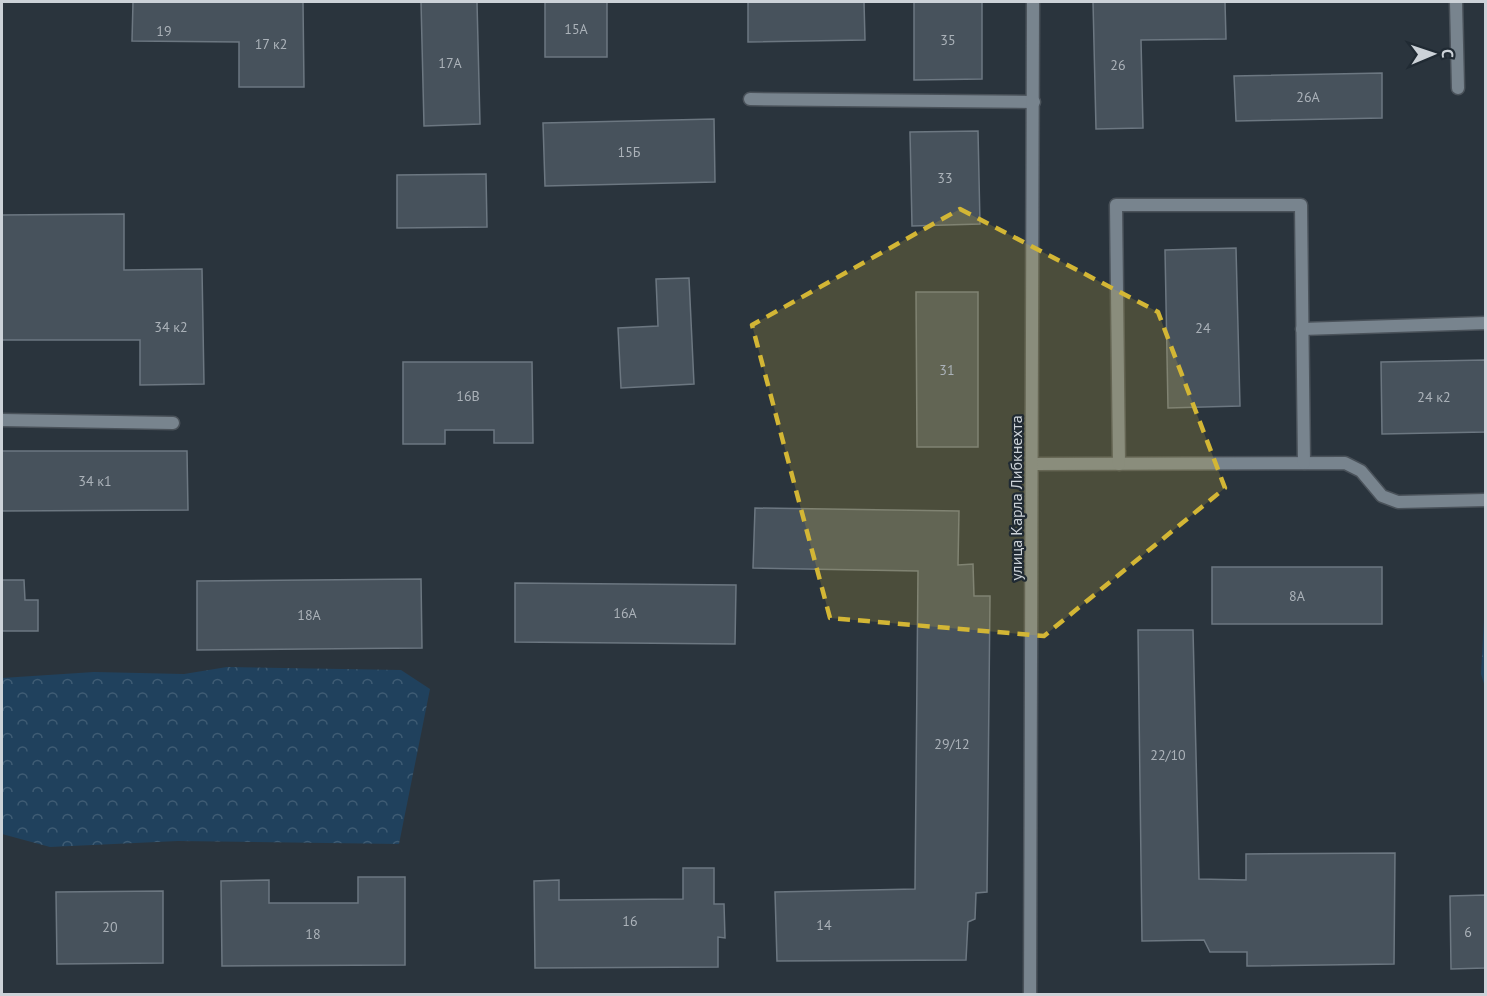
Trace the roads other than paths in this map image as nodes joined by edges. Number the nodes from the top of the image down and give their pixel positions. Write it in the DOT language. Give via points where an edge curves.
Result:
graph roads {
  1 [pos="1033,2"];
  2 [pos="1456,2"];
  3 [pos="1458,88"];
  4 [pos="750,99"];
  5 [pos="1034,102"];
  6 [pos="1485,322"];
  7 [pos="1302,329"];
  8 [pos="2,420"];
  9 [pos="173,423"];
  10 [pos="1304,463"];
  11 [pos="1032,464"];
  12 [pos="1119,464"];
  13 [pos="1485,500"];
  14 [pos="1030,994"];
  1 -- 5 [label="street, улица Карла Либкнехта"];
  2 -- 3 [label="street"];
  4 -- 5 [label="street"];
  5 -- 11 [label="street, улица Карла Либкнехта"];
  6 -- 7 [label="street"];
  7 -- 10 [label="street"];
  7 -- 12 [label="street" via="1301,205 1116,205"];
  8 -- 9 [label="street"];
  10 -- 12 [label="street"];
  10 -- 13 [label="street" via="1345,463 1361,471 1382,496 1398,502"];
  11 -- 12 [label="street"];
  11 -- 14 [label="street, улица Карла Либкнехта"];
}
